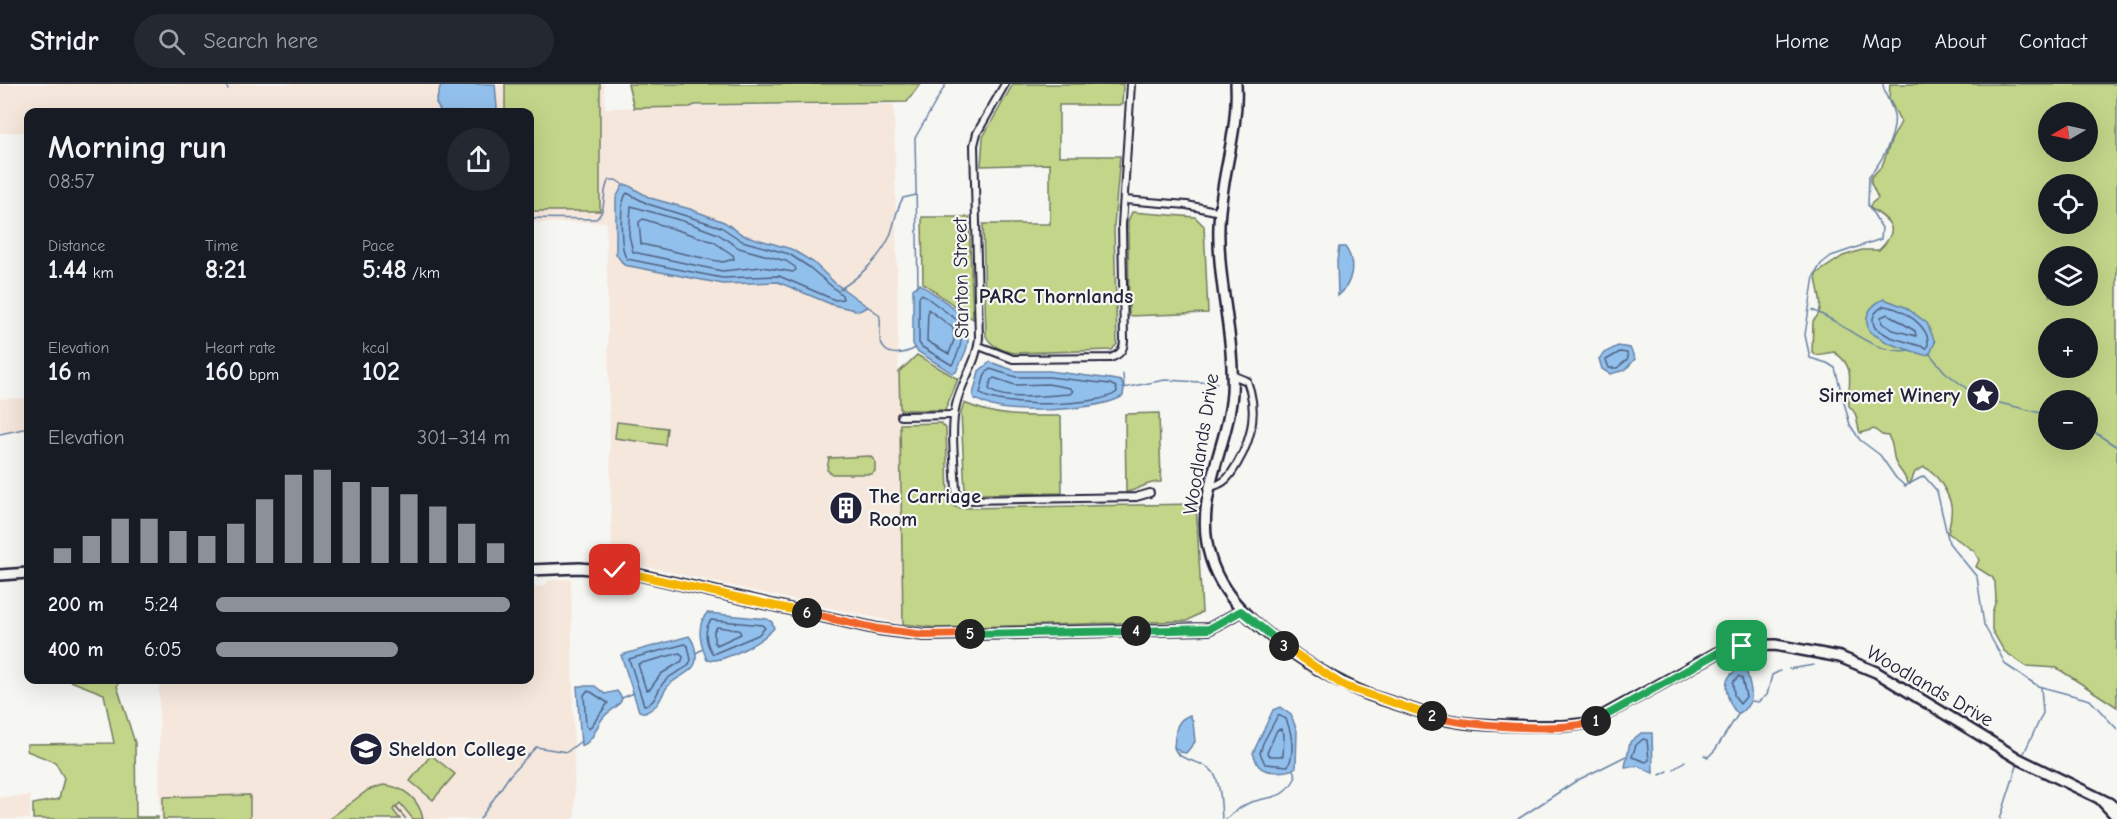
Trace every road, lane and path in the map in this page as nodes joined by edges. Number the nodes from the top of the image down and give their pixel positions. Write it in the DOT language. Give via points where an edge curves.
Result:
graph roads {
  1 [pos="1005,84"];
  2 [pos="1131,84"];
  3 [pos="1236,84"];
  4 [pos="1124,200"];
  5 [pos="1220,212"];
  6 [pos="979,346"];
  7 [pos="1232,375"];
  8 [pos="954,415"];
  9 [pos="901,416"];
  10 [pos="1210,487"];
  11 [pos="1150,493"];
  12 [pos="534,570"];
  13 [pos="24,573"];
  14 [pos="0,574"];
  15 [pos="1241,611"];
  16 [pos="2099,799"];
  17 [pos="2117,804"];
  18 [pos="2117,810"];
  19 [pos="2116,817"];
  20 [pos="2104,819"];
  1 -- 6 [label="street, Stanton Street" via="977,133 975,145"];
  2 -- 4 [label="street"];
  3 -- 5 [label="main road, Woodlands Drive" via="1234,133"];
  4 -- 5 [label="street"];
  4 -- 6 [label="street" via="1124,346 1118,356 1013,358"];
  5 -- 7 [label="main road, Woodlands Drive" via="1219,260"];
  6 -- 8 [label="street, Stanton Street"];
  7 -- 10 [label="main road, Woodlands Drive" via="1228,418"];
  7 -- 10 [label="street" via="1247,381 1253,428 1229,477 1223,484"];
  8 -- 9 [label="street"];
  8 -- 11 [label="street, Stanton Street" via="956,491 961,499 1136,497"];
  10 -- 15 [label="main road, Woodlands Drive" via="1205,524 1211,558 1219,580"];
  12 -- 15 [label="main road" via="615,570 878,629 924,635 1209,629"];
  13 -- 14 [label="main road"];
  15 -- 16 [label="main road, Woodlands Drive" via="1308,664 1344,686 1440,718 1488,725 1574,726 1592,722 1718,653 1742,646 1775,645 1840,657 1876,672 2019,759"];
  16 -- 17 [label="main road"];
  16 -- 18 [label="main road"];
  16 -- 19 [label="main road"];
  16 -- 20 [label="main road" via="2106,810"];
}
